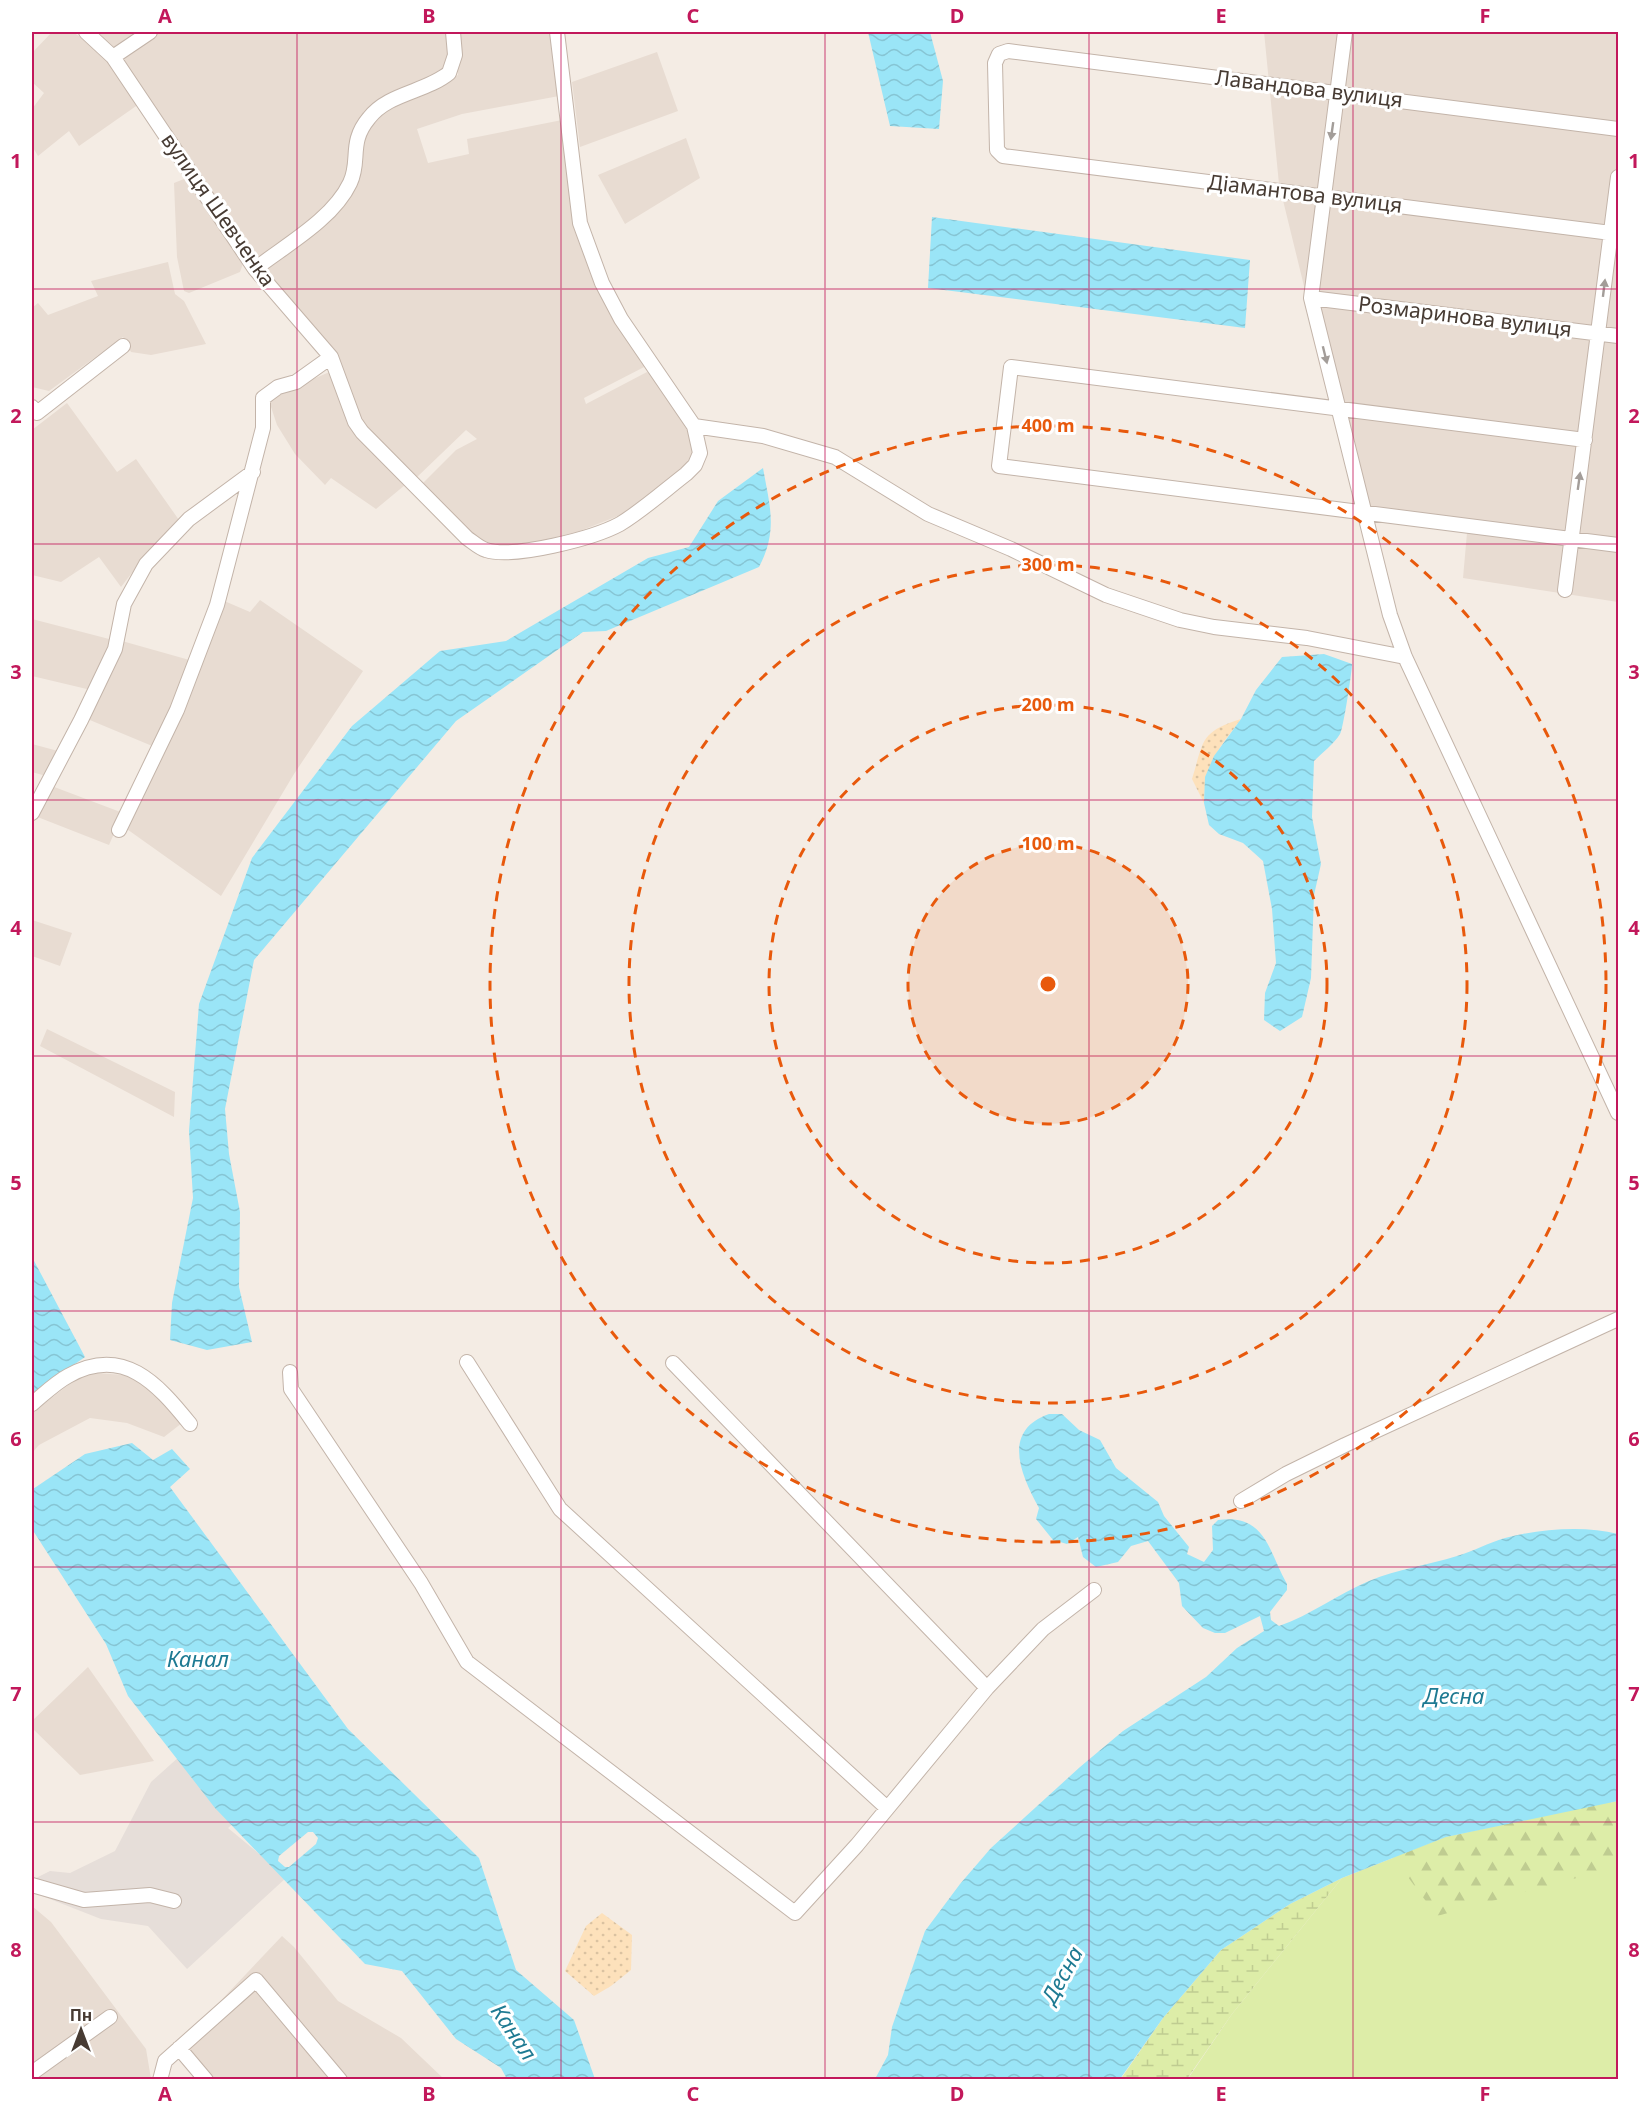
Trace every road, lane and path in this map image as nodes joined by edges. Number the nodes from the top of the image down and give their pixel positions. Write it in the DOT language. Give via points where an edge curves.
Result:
graph roads {
  1 [pos="86,32"];
  2 [pos="150,32"];
  3 [pos="453,32"];
  4 [pos="557,32"];
  5 [pos="1345,32"];
  6 [pos="113,57"];
  7 [pos="1337,93"];
  8 [pos="1618,129"];
  9 [pos="999,154"];
  10 [pos="1618,177"];
  11 [pos="1323,196"];
  12 [pos="1611,233"];
  13 [pos="255,269"];
  14 [pos="1311,298"];
  15 [pos="1599,334"];
  16 [pos="1618,336"];
  17 [pos="123,346"];
  18 [pos="331,357"];
  19 [pos="1339,410"];
  20 [pos="33,412"];
  21 [pos="694,426"];
  22 [pos="1585,440"];
  23 [pos="253,472"];
  24 [pos="1366,513"];
  25 [pos="1572,539"];
  26 [pos="1618,545"];
  27 [pos="1565,590"];
  28 [pos="1405,657"];
  29 [pos="32,813"];
  30 [pos="119,830"];
  31 [pos="1618,1113"];
  32 [pos="1618,1318"];
  33 [pos="467,1362"];
  34 [pos="673,1363"];
  35 [pos="290,1372"];
  36 [pos="32,1404"];
  37 [pos="190,1424"];
  38 [pos="1241,1501"];
  39 [pos="1094,1590"];
  40 [pos="987,1688"];
  41 [pos="887,1808"];
  42 [pos="32,1885"];
  43 [pos="174,1901"];
  44 [pos="110,2017"];
  45 [pos="179,2048"];
  46 [pos="32,2073"];
  47 [pos="160,2079"];
  48 [pos="206,2079"];
  49 [pos="340,2079"];
  1 -- 6 [label="street, вулиця Шевченка"];
  2 -- 6 [label="street"];
  3 -- 13 [label="street" via="455,55 449,73 370,116 354,148 352,177 338,200"];
  4 -- 21 [label="street" via="580,223 602,283 621,319"];
  5 -- 7 [label="street"];
  6 -- 13 [label="street, вулиця Шевченка"];
  7 -- 8 [label="street, Лавандова вулиця"];
  7 -- 9 [label="street, Лавандова вулиця" via="1008,51 999,54 995,63"];
  7 -- 11 [label="street, one-way"];
  9 -- 11 [label="street, Діамантова вулиця"];
  10 -- 12 [label="street"];
  11 -- 12 [label="street, Діамантова вулиця"];
  11 -- 14 [label="street"];
  15 -- 12 [label="street, one-way"];
  13 -- 18 [label="street, вулиця Шевченка"];
  14 -- 15 [label="street, Розмаринова вулиця"];
  14 -- 19 [label="street, one-way"];
  15 -- 16 [label="street, Розмаринова вулиця"];
  15 -- 22 [label="street"];
  17 -- 20 [label="street"];
  18 -- 21 [label="street, вулиця Шевченка" via="362,432 467,538 485,550 522,552 619,524 695,465 700,453"];
  18 -- 23 [label="street" via="296,382 278,387 263,398 263,428"];
  19 -- 22 [label="street"];
  19 -- 24 [label="street"];
  19 -- 24 [label="street" via="1011,367 999,466"];
  21 -- 28 [label="street" via="763,436 835,456 928,514 1106,595 1171,617"];
  25 -- 22 [label="street, one-way"];
  23 -- 29 [label="street" via="189,519 162,544 140,573 124,604 115,649"];
  23 -- 30 [label="street" via="213,615 177,710"];
  24 -- 25 [label="street"];
  24 -- 28 [label="street" via="1390,615"];
  25 -- 26 [label="street"];
  25 -- 27 [label="street"];
  28 -- 31 [label="street"];
  32 -- 38 [label="street" via="1335,1450"];
  33 -- 41 [label="street" via="560,1509"];
  34 -- 40 [label="street"];
  35 -- 41 [label="street" via="291,1389 421,1583 467,1662 795,1913"];
  36 -- 37 [label="street" via="69,1376 105,1364 126,1366 150,1380"];
  39 -- 40 [label="street" via="1043,1629"];
  40 -- 41 [label="street"];
  42 -- 43 [label="street" via="84,1900 150,1895"];
  44 -- 46 [label="street"];
  45 -- 47 [label="street" via="165,2061"];
  45 -- 48 [label="street"];
  45 -- 49 [label="street" via="256,1980"];
}
